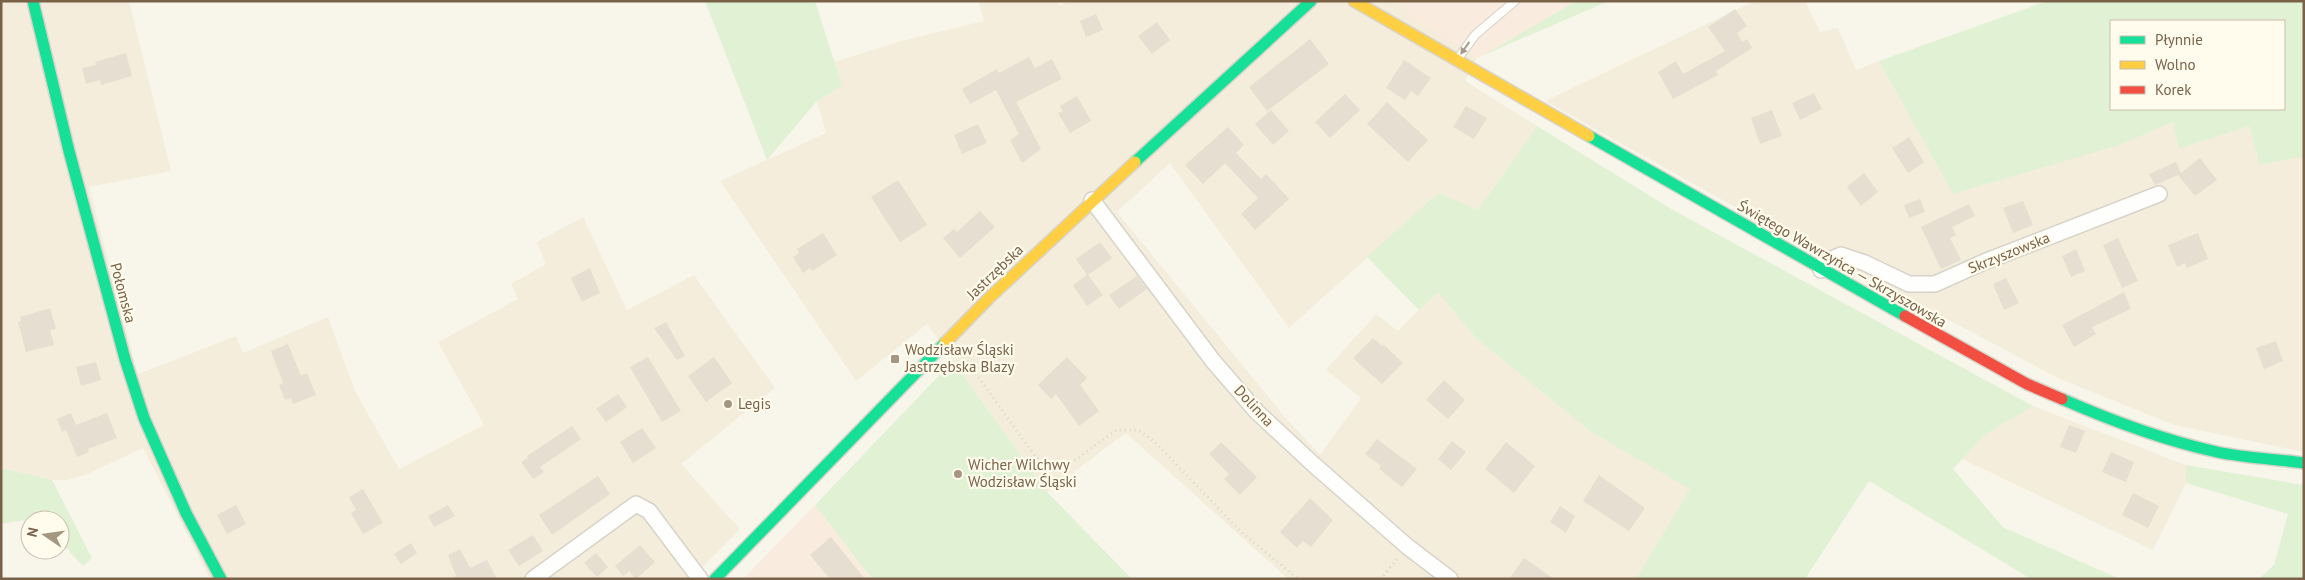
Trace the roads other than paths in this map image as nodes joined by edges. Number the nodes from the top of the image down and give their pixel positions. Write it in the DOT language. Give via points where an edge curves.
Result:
graph roads {
  1 [pos="33,1"];
  2 [pos="1311,1"];
  3 [pos="1354,1"];
  4 [pos="1514,1"];
  5 [pos="1380,2"];
  6 [pos="1393,22"];
  7 [pos="1456,62"];
  8 [pos="2159,194"];
  9 [pos="1092,200"];
  10 [pos="1821,270"];
  11 [pos="2304,463"];
  12 [pos="221,579"];
  13 [pos="532,579"];
  14 [pos="700,579"];
  15 [pos="715,579"];
  16 [pos="1450,579"];
  1 -- 12 [label="street, Połomska" via="125,359 142,409 186,513"];
  2 -- 9 [label="street, Jastrzębska"];
  3 -- 6 [label="street, Świętego Wawrzyńca — Skrzyszowska"];
  4 -- 7 [label="lane, one-way" via="1475,35"];
  5 -- 6 [label="street"];
  6 -- 7 [label="street, Świętego Wawrzyńca — Skrzyszowska"];
  7 -- 10 [label="street, Świętego Wawrzyńca — Skrzyszowska"];
  8 -- 10 [label="street, Skrzyszowska" via="1936,284 1909,284 1842,255 1825,262"];
  9 -- 15 [label="street, Jastrzębska" via="949,338"];
  9 -- 16 [label="street, Dolinna" via="1213,361 1257,412 1408,547"];
  10 -- 11 [label="street, Świętego Wawrzyńca — Skrzyszowska" via="2026,384 2102,417 2218,452"];
  13 -- 14 [label="street" via="636,504 649,511"];
}
